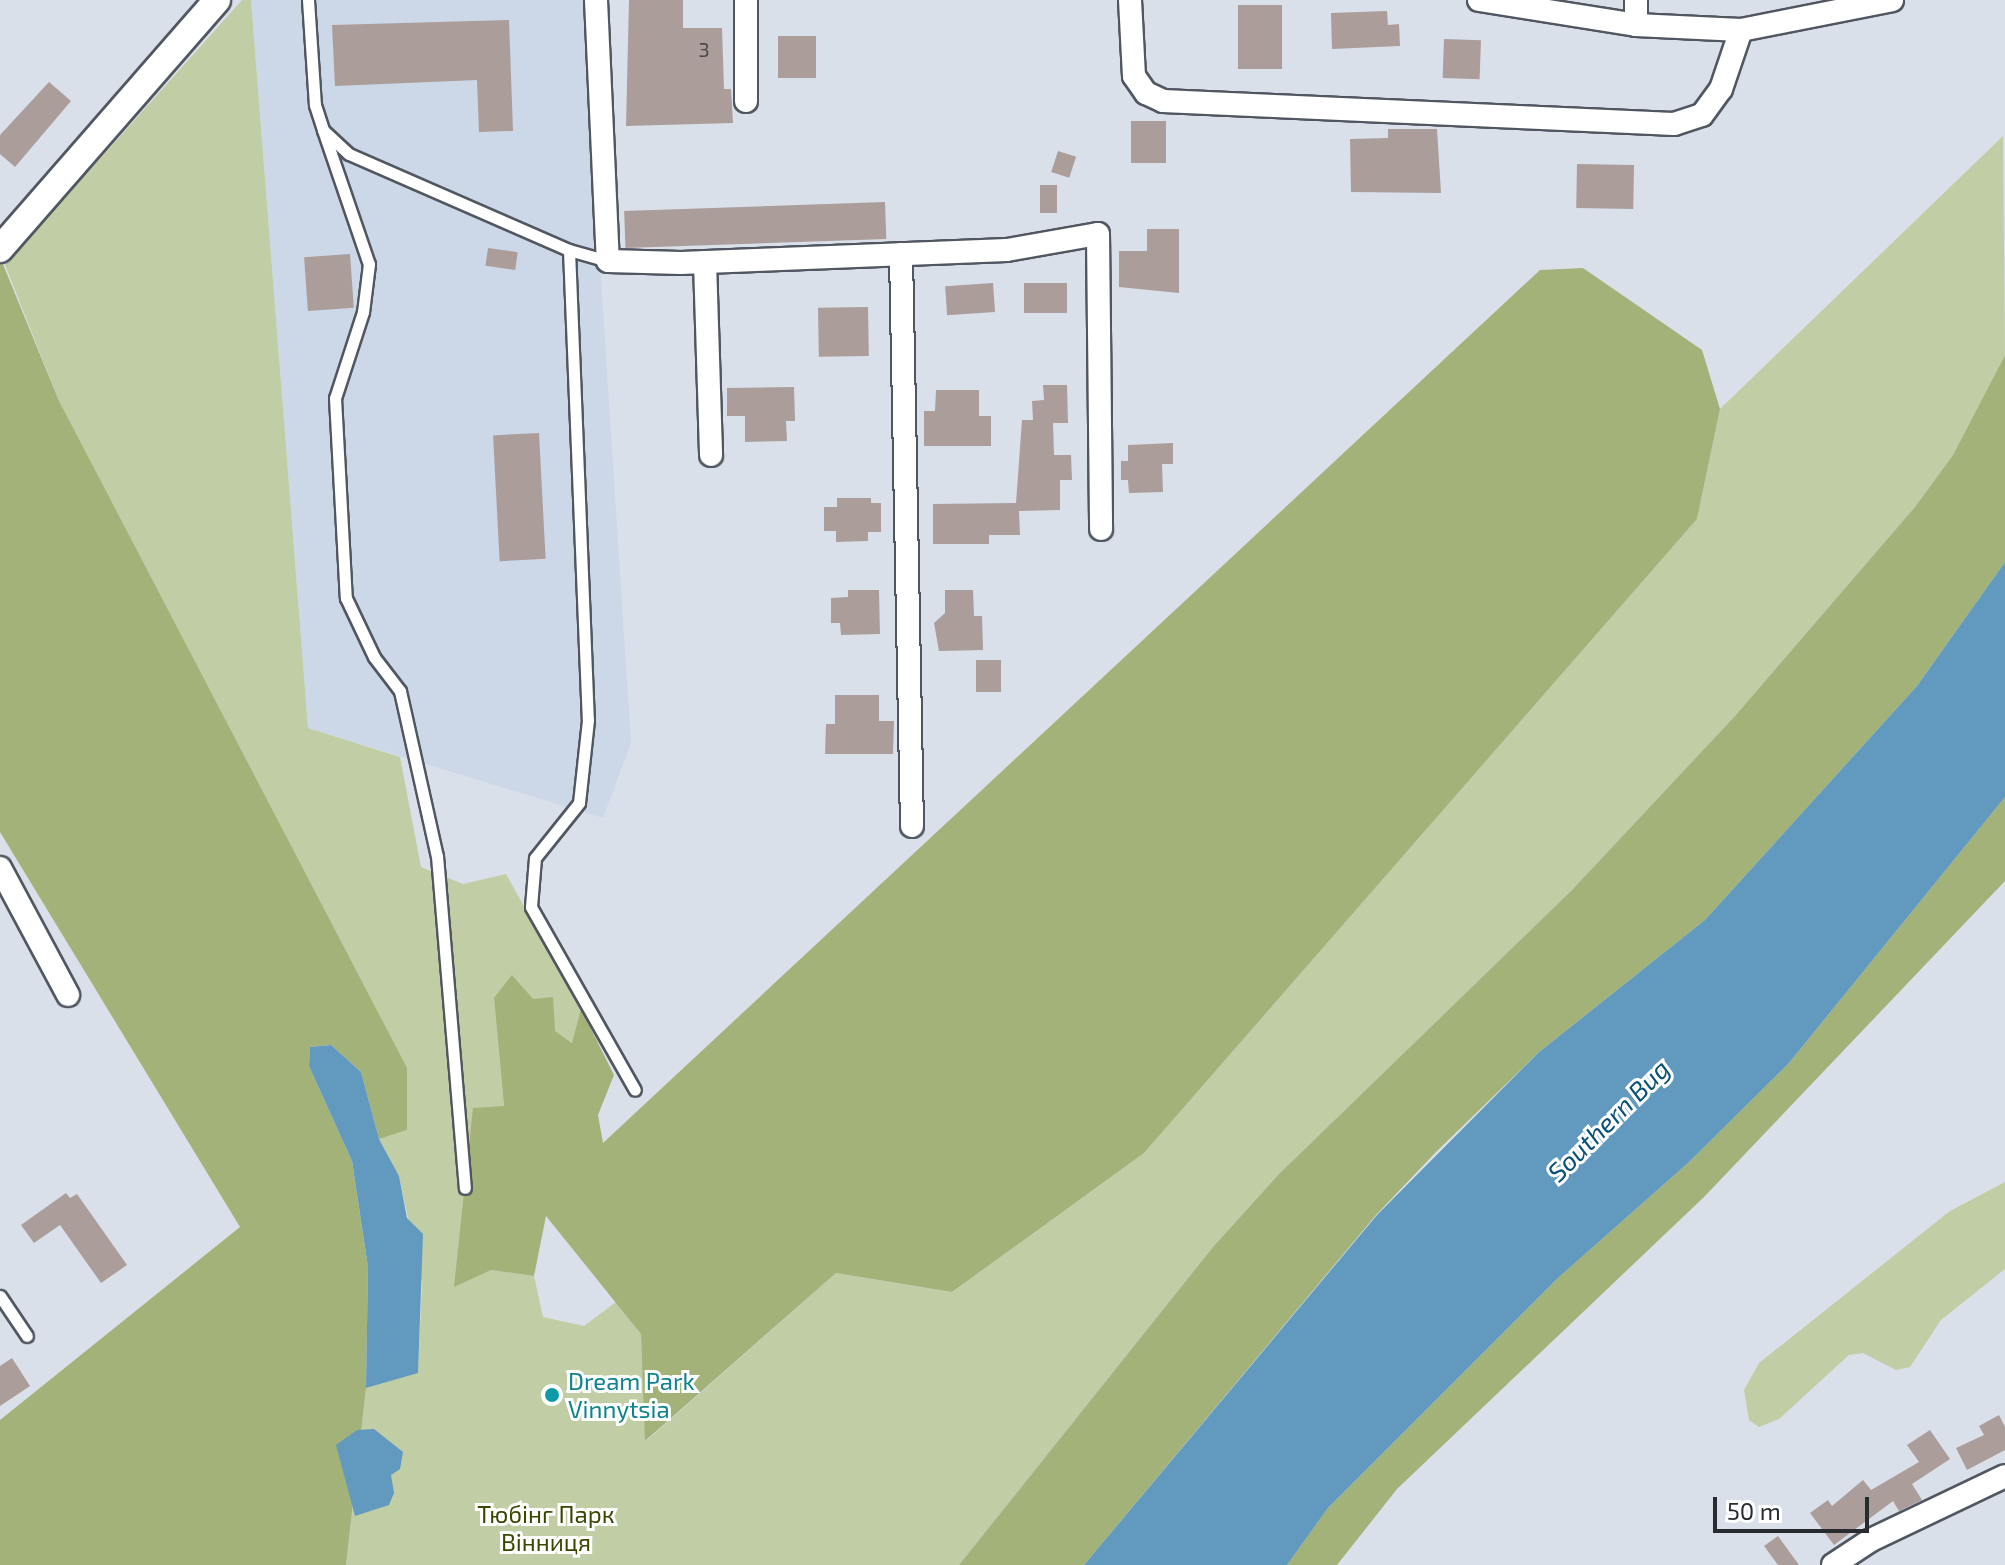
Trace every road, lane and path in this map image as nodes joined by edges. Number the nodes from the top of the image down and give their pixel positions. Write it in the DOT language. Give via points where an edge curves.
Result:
graph roads {
  1 [pos="217,0"];
  2 [pos="308,0"];
  3 [pos="596,0"];
  4 [pos="746,0"];
  5 [pos="1130,0"];
  6 [pos="1479,0"];
  7 [pos="1636,0"];
  8 [pos="1892,0"];
  9 [pos="1636,25"];
  10 [pos="1741,30"];
  11 [pos="746,101"];
  12 [pos="323,130"];
  13 [pos="0,249"];
  14 [pos="569,250"];
  15 [pos="901,254"];
  16 [pos="608,261"];
  17 [pos="705,262"];
  18 [pos="711,455"];
  19 [pos="1101,529"];
  20 [pos="912,826"];
  21 [pos="0,868"];
  22 [pos="68,995"];
  23 [pos="635,1090"];
  24 [pos="465,1188"];
  25 [pos="0,1296"];
  26 [pos="27,1336"];
  27 [pos="2005,1476"];
  28 [pos="1833,1565"];
  1 -- 13 [label="street"];
  2 -- 12 [label="lane" via="315,105"];
  3 -- 16 [label="street"];
  4 -- 11 [label="street"];
  5 -- 10 [label="street" via="1134,76 1146,93 1163,101 1195,103 1674,124 1702,115 1721,89"];
  6 -- 9 [label="street"];
  7 -- 9 [label="street"];
  8 -- 10 [label="street"];
  9 -- 10 [label="street"];
  12 -- 14 [label="lane" via="349,154"];
  12 -- 24 [label="lane" via="369,264 363,312 335,398 346,598 374,657 400,691 437,856"];
  14 -- 16 [label="lane"];
  14 -- 23 [label="lane" via="588,720 579,803 535,858 531,907"];
  15 -- 17 [label="street"];
  15 -- 19 [label="street" via="1007,250 1098,234"];
  15 -- 20 [label="street"];
  16 -- 17 [label="street"];
  17 -- 18 [label="street"];
  21 -- 22 [label="street"];
  25 -- 26 [label="lane"];
  27 -- 28 [label="street" via="1871,1540"];
}
